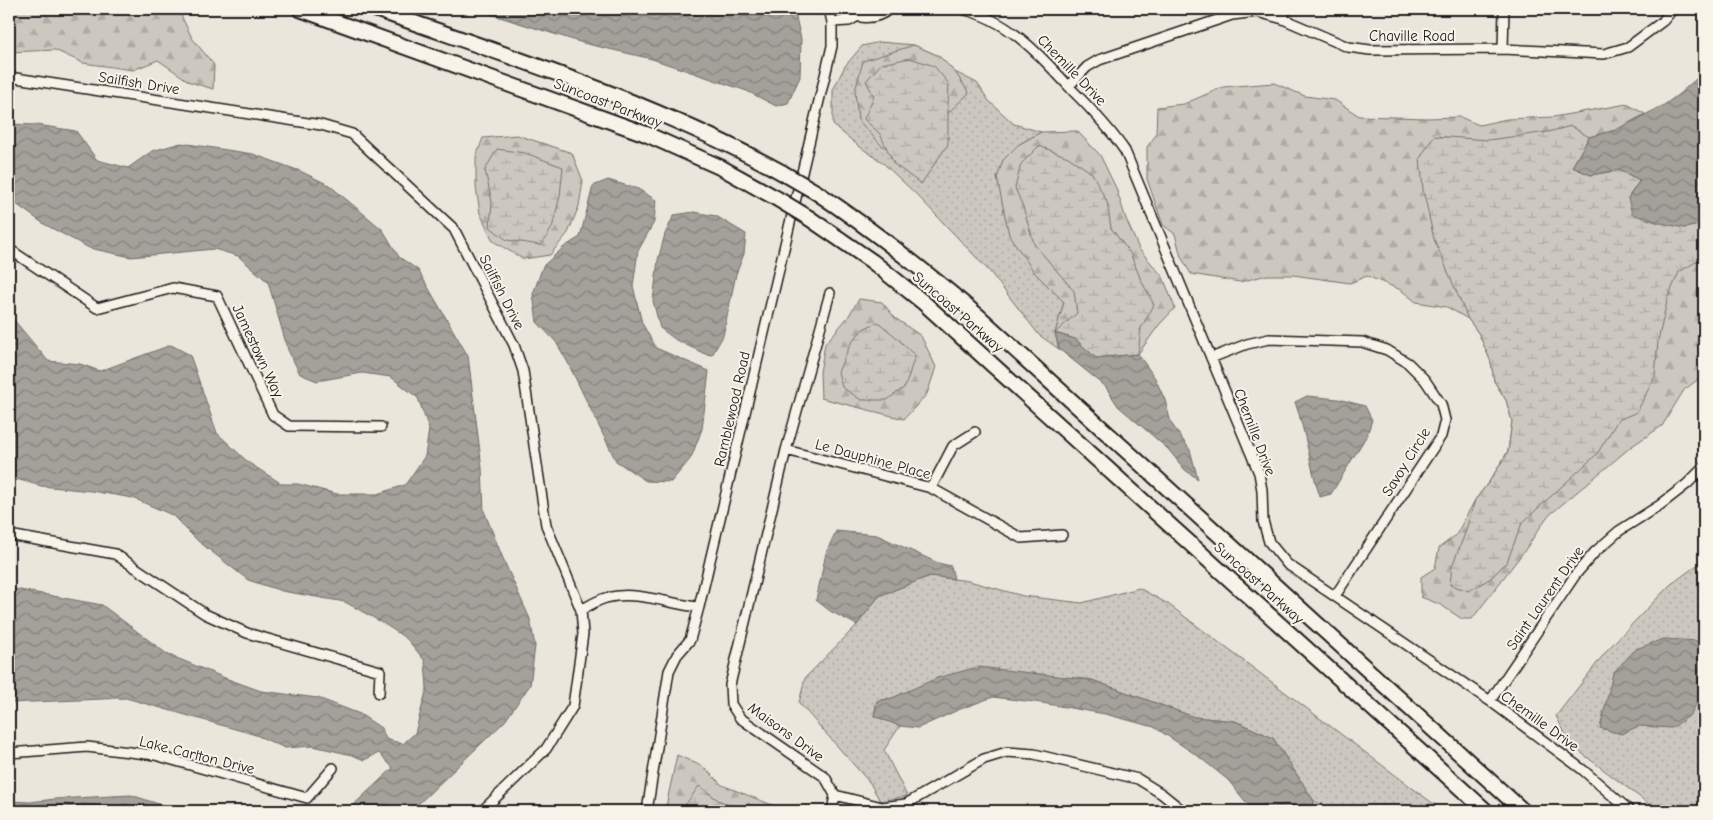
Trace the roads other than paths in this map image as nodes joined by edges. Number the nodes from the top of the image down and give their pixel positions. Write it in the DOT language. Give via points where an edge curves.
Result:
graph roads {
  1 [pos="300,9"];
  2 [pos="375,9"];
  3 [pos="828,9"];
  4 [pos="836,9"];
  5 [pos="889,9"];
  6 [pos="961,9"];
  7 [pos="1286,9"];
  8 [pos="1504,9"];
  9 [pos="1673,9"];
  10 [pos="857,13"];
  11 [pos="1282,19"];
  12 [pos="832,22"];
  13 [pos="1503,49"];
  14 [pos="9,77"];
  15 [pos="1068,86"];
  16 [pos="9,249"];
  17 [pos="830,293"];
  18 [pos="1211,358"];
  19 [pos="381,427"];
  20 [pos="975,432"];
  21 [pos="786,450"];
  22 [pos="1704,466"];
  23 [pos="931,488"];
  24 [pos="9,534"];
  25 [pos="1062,535"];
  26 [pos="1335,596"];
  27 [pos="699,606"];
  28 [pos="581,610"];
  29 [pos="379,692"];
  30 [pos="1490,701"];
  31 [pos="9,753"];
  32 [pos="333,768"];
  33 [pos="835,795"];
  34 [pos="482,811"];
  35 [pos="647,811"];
  36 [pos="832,811"];
  37 [pos="1183,811"];
  38 [pos="1486,811"];
  39 [pos="1523,811"];
  40 [pos="1630,811"];
  1 -- 38 [label="highway, Suncoast Parkway, bridge" via="646,134 722,168 810,218 924,303"];
  2 -- 39 [label="highway, Suncoast Parkway, bridge" via="664,114 783,172 884,239 977,316"];
  3 -- 12 [label="street, Ramblewood Road"];
  4 -- 10 [label="street" via="847,14"];
  5 -- 10 [label="street" via="870,17"];
  6 -- 15 [label="street, Chemille Drive" via="990,19 1028,43"];
  7 -- 11 [label="street"];
  8 -- 13 [label="street"];
  9 -- 13 [label="street, Chaville Road" via="1663,22 1628,47 1604,54"];
  10 -- 12 [label="street" via="849,21"];
  11 -- 13 [label="street, Chaville Road" via="1348,47 1370,50"];
  11 -- 15 [label="street, Chaville Road" via="1257,12 1232,15 1100,60"];
  12 -- 27 [label="street, Ramblewood Road" via="832,46"];
  14 -- 28 [label="street, Sailfish Drive" via="321,125 352,134 454,229 514,345 522,371 546,525"];
  15 -- 18 [label="street, Chemille Drive" via="1112,132 1125,151"];
  16 -- 19 [label="street, Jamestown Way" via="97,308 173,288 217,296 273,415 289,426"];
  17 -- 21 [label="street, Maisons Drive"];
  18 -- 26 [label="street, Chemille Drive" via="1259,473 1263,522 1270,542 1286,564"];
  18 -- 26 [label="street, Savoy Circle" via="1268,339 1362,342 1387,350 1408,363 1425,380 1441,404 1445,420 1441,436"];
  20 -- 23 [label="street" via="952,446"];
  21 -- 23 [label="street, Le Dauphine Place"];
  21 -- 33 [label="street, Maisons Drive" via="730,685 731,704 740,718 825,777"];
  22 -- 30 [label="street, Saint Laurent Drive" via="1674,495 1619,531 1595,552 1576,574"];
  23 -- 25 [label="street, Le Dauphine Place" via="1022,538"];
  24 -- 29 [label="street" via="115,554 205,614 248,633 380,671"];
  26 -- 30 [label="street, Chemille Drive"];
  27 -- 28 [label="street" via="622,596 604,598"];
  27 -- 35 [label="street, Ramblewood Road" via="690,640 669,671"];
  28 -- 34 [label="street, Sailfish Drive" via="583,634 573,706 546,749"];
  30 -- 40 [label="street, Chemille Drive" via="1583,770"];
  31 -- 32 [label="street, Lake Carlton Drive" via="87,746 155,755 307,798"];
  33 -- 36 [label="street"];
  33 -- 37 [label="street" via="882,807 906,804 984,760 1007,752 1034,754 1138,780"];
}
